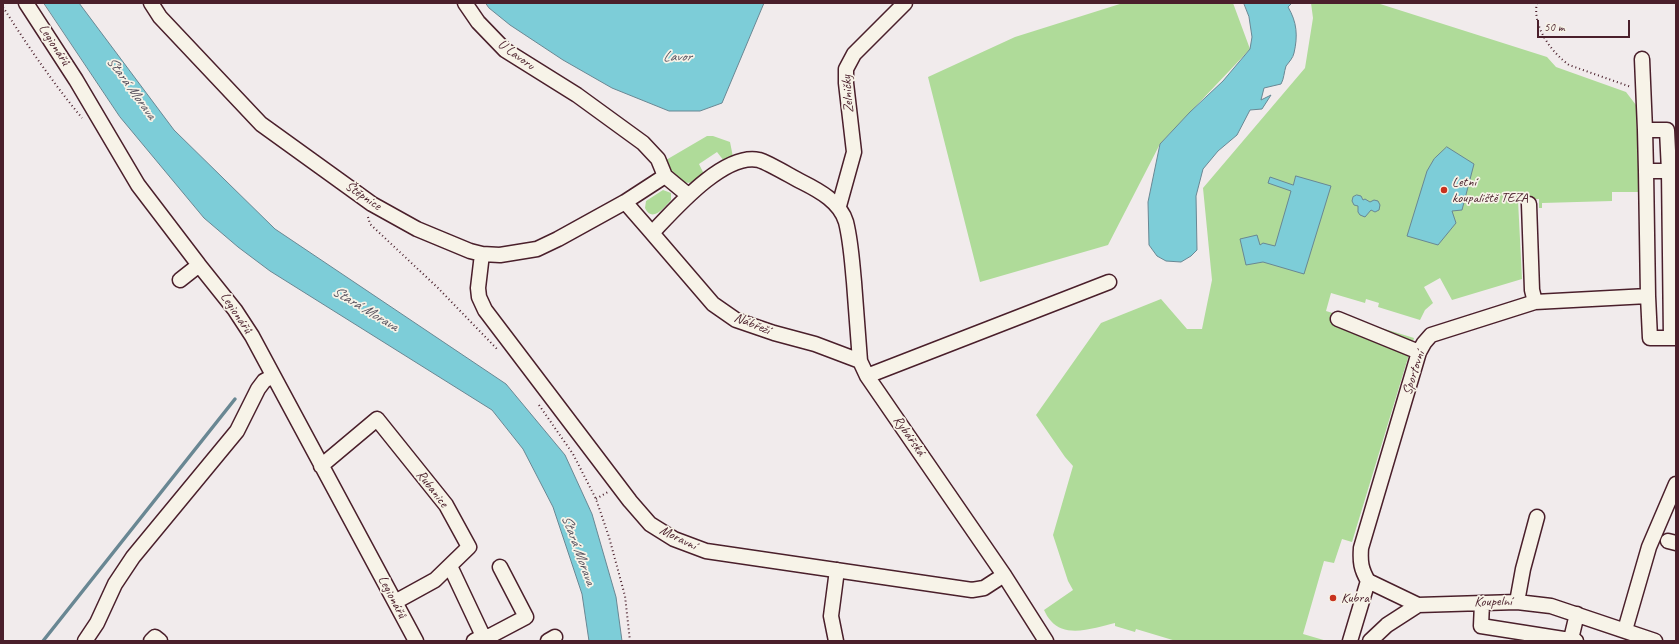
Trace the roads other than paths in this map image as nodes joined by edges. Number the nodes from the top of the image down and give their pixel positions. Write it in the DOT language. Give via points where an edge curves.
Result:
graph roads {
  1 [pos="26,3"];
  2 [pos="151,3"];
  3 [pos="465,3"];
  4 [pos="905,3"];
  5 [pos="1642,59"];
  6 [pos="1645,130"];
  7 [pos="1646,171"];
  8 [pos="1668,171"];
  9 [pos="665,176"];
  10 [pos="688,196"];
  11 [pos="625,202"];
  12 [pos="1529,204"];
  13 [pos="839,206"];
  14 [pos="652,233"];
  15 [pos="482,254"];
  16 [pos="199,265"];
  17 [pos="180,280"];
  18 [pos="1109,282"];
  19 [pos="1648,296"];
  20 [pos="1535,302"];
  21 [pos="1338,319"];
  22 [pos="1674,338"];
  23 [pos="1419,352"];
  24 [pos="860,361"];
  25 [pos="273,376"];
  26 [pos="867,376"];
  27 [pos="322,466"];
  28 [pos="1676,484"];
  29 [pos="1672,504"];
  30 [pos="1537,517"];
  31 [pos="450,566"];
  32 [pos="500,567"];
  33 [pos="837,570"];
  34 [pos="1004,575"];
  35 [pos="1368,581"];
  36 [pos="395,602"];
  37 [pos="1517,602"];
  38 [pos="1482,603"];
  39 [pos="1418,605"];
  40 [pos="1577,614"];
  41 [pos="1624,630"];
  42 [pos="479,639"];
  43 [pos="1573,640"];
  44 [pos="85,641"];
  45 [pos="151,641"];
  46 [pos="160,641"];
  47 [pos="416,641"];
  48 [pos="836,641"];
  49 [pos="1046,641"];
  50 [pos="1350,641"];
  51 [pos="1370,641"];
  52 [pos="1655,641"];
  1 -- 16 [label="street, Legionářů" via="76,80 138,185"];
  2 -- 15 [label="street, Štěpnice" via="160,17 261,124 372,204 417,229"];
  3 -- 9 [label="street, U Lavoru" via="478,22 506,50 643,143 658,159"];
  4 -- 13 [label="street, Zelničky" via="854,54 846,69 854,152"];
  5 -- 6 [label="street"];
  6 -- 7 [label="street"];
  6 -- 8 [label="street" via="1667,130"];
  7 -- 8 [label="street"];
  7 -- 19 [label="street"];
  8 -- 22 [label="street"];
  9 -- 10 [label="street"];
  9 -- 11 [label="street"];
  10 -- 13 [label="street" via="717,172 746,159 760,160 808,185"];
  10 -- 14 [label="street"];
  11 -- 14 [label="street, Nábřeží"];
  11 -- 15 [label="street, Štěpnice" via="537,249 500,255"];
  12 -- 20 [label="street" via="1532,290"];
  13 -- 24 [label="street, Rybářská" via="846,222 851,247"];
  14 -- 24 [label="street, Nábřeží" via="713,304 736,320 815,344"];
  15 -- 33 [label="street, Moravní" via="478,288 485,310 622,492 650,524 674,539 706,551"];
  16 -- 17 [label="street"];
  16 -- 25 [label="street, Legionářů" via="235,310"];
  18 -- 26 [label="street"];
  19 -- 20 [label="street, Sportovní"];
  19 -- 22 [label="street" via="1650,338"];
  20 -- 23 [label="street, Sportovní" via="1431,335"];
  21 -- 23 [label="street"];
  23 -- 35 [label="street, Sportovní" via="1360,548 1361,569"];
  24 -- 26 [label="street, Rybářská"];
  25 -- 27 [label="street, Legionářů"];
  25 -- 44 [label="street" via="264,381 258,389 237,431 133,556"];
  26 -- 34 [label="street, Rybářská"];
  27 -- 31 [label="street, Rubanice" via="376,419 446,505 469,547"];
  27 -- 36 [label="street, Legionářů"];
  28 -- 29 [label="street"];
  29 -- 41 [label="street" via="1649,548"];
  30 -- 37 [label="street"];
  31 -- 36 [label="street, Rubanice" via="435,580"];
  31 -- 42 [label="street"];
  32 -- 42 [label="street" via="526,617"];
  33 -- 34 [label="street, Moravní" via="972,590 984,588"];
  33 -- 48 [label="street" via="831,616"];
  34 -- 49 [label="street, Rybářská"];
  35 -- 39 [label="street"];
  35 -- 50 [label="street"];
  36 -- 47 [label="street, Legionářů"];
  37 -- 38 [label="street, Koupelní"];
  37 -- 40 [label="street, Koupelní" via="1552,606"];
  38 -- 39 [label="street, Koupelní"];
  38 -- 43 [label="street" via="1481,626"];
  39 -- 51 [label="street" via="1387,625"];
  40 -- 41 [label="street, Koupelní"];
  40 -- 43 [label="street"];
  41 -- 52 [label="street, Koupelní"];
  45 -- 46 [label="street" via="155,637"];
}
